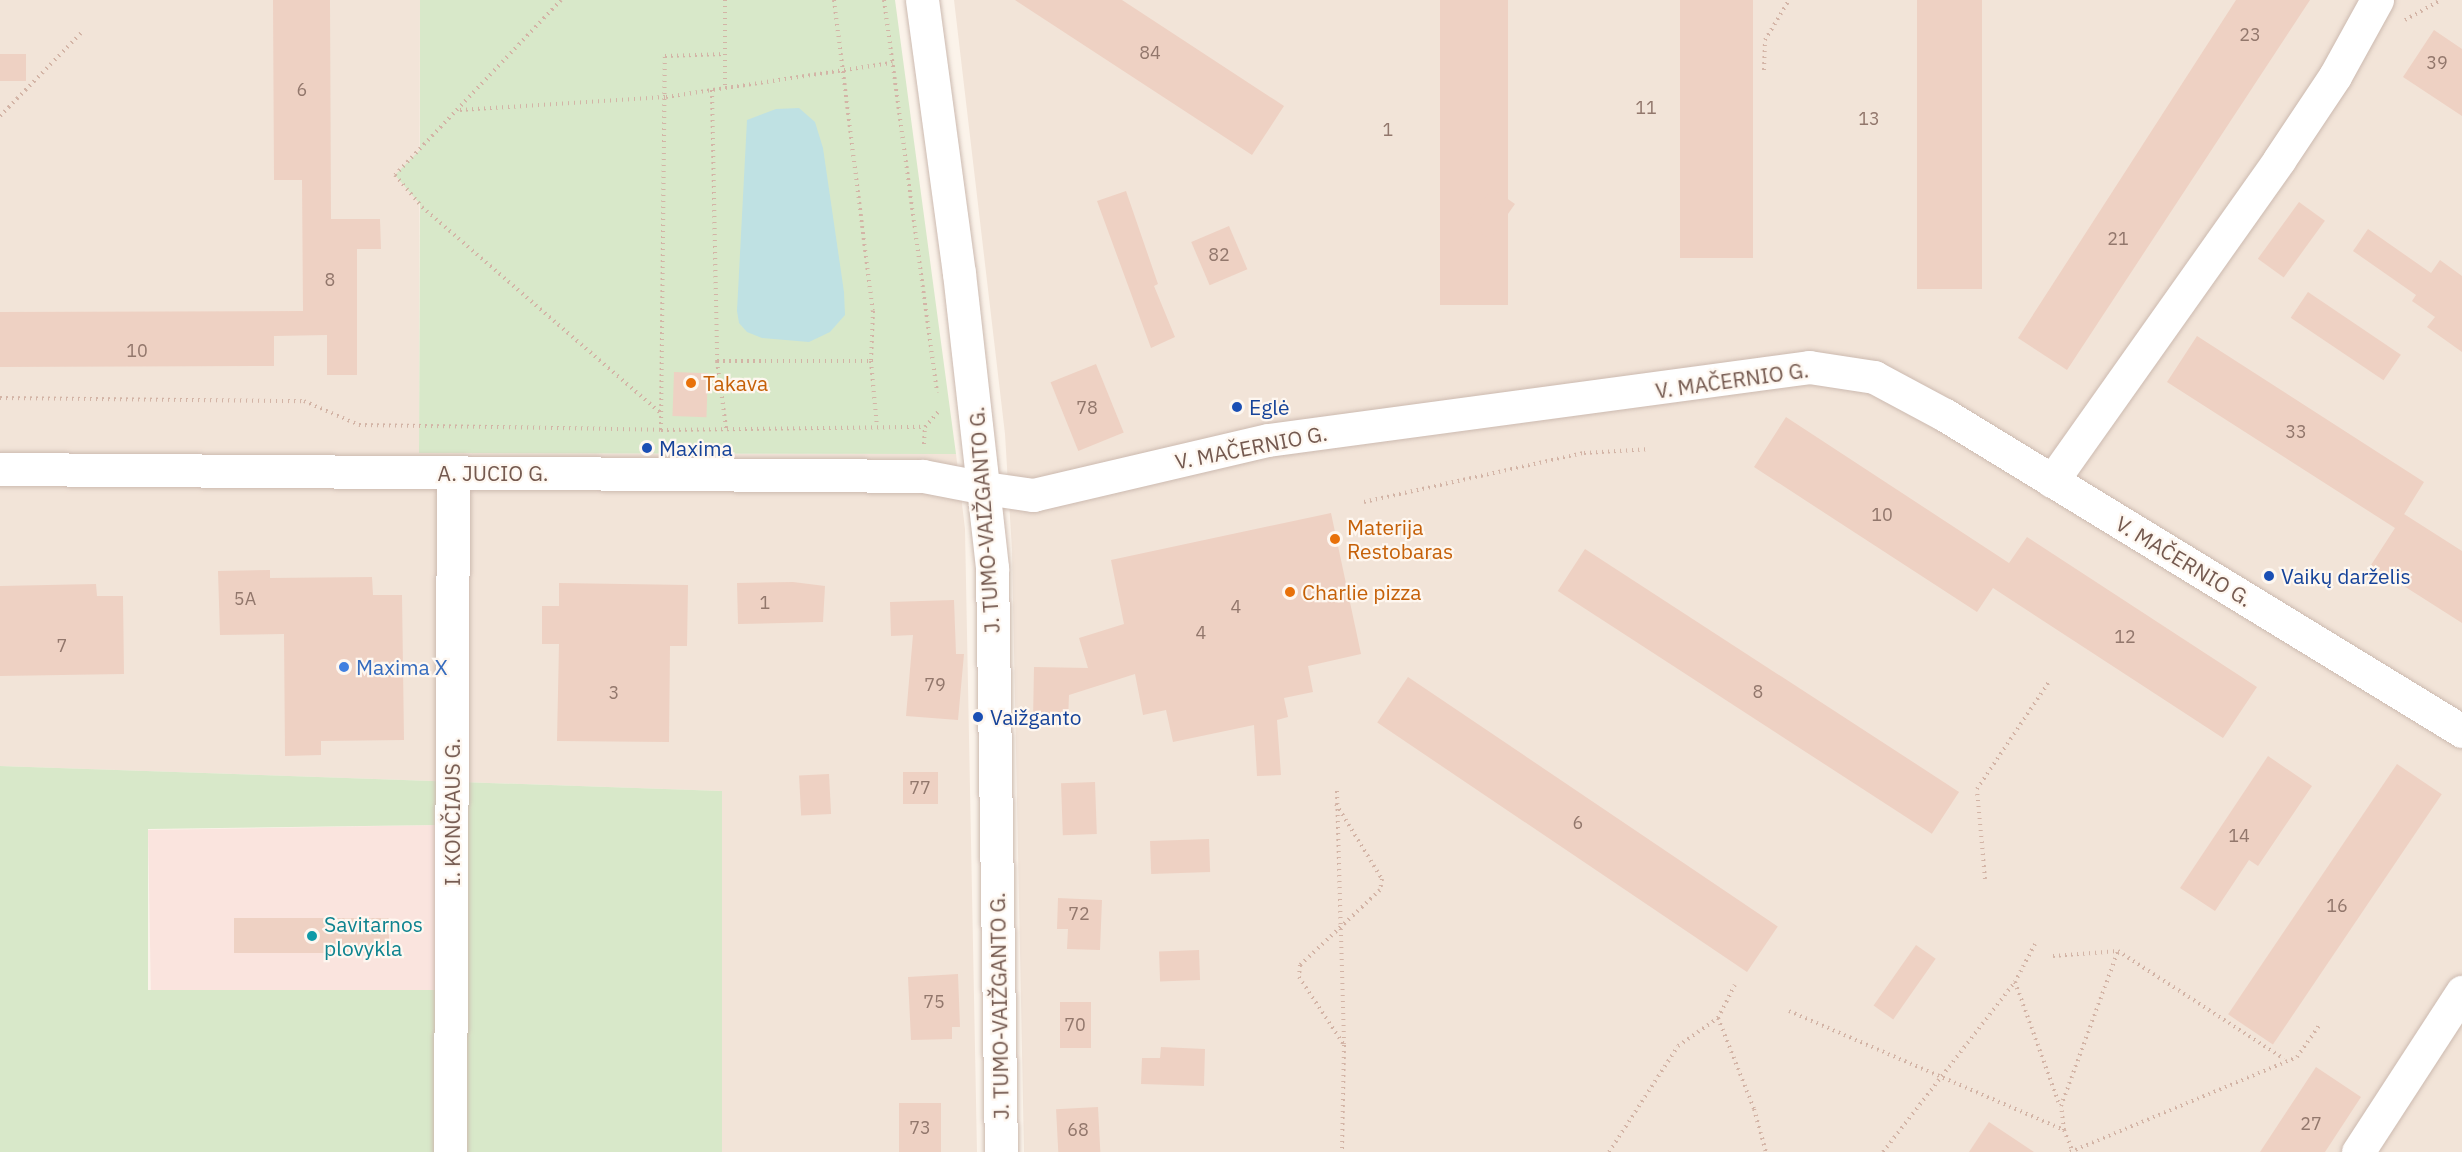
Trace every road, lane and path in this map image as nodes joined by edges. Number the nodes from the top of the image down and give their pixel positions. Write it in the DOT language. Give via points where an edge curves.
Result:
graph roads {
  1 [pos="561,0"];
  2 [pos="725,0"];
  3 [pos="834,0"];
  4 [pos="884,0"];
  5 [pos="922,0"];
  6 [pos="1789,0"];
  7 [pos="2377,0"];
  8 [pos="83,32"];
  9 [pos="725,54"];
  10 [pos="892,63"];
  11 [pos="844,70"];
  12 [pos="1764,70"];
  13 [pos="725,88"];
  14 [pos="712,90"];
  15 [pos="666,97"];
  16 [pos="459,110"];
  17 [pos="0,116"];
  18 [pos="717,361"];
  19 [pos="871,361"];
  20 [pos="0,398"];
  21 [pos="661,413"];
  22 [pos="877,427"];
  23 [pos="726,428"];
  24 [pos="661,430"];
  25 [pos="1650,449"];
  26 [pos="0,470"];
  27 [pos="453,472"];
  28 [pos="2052,481"];
  29 [pos="985,488"];
  30 [pos="1364,502"];
  31 [pos="2049,682"];
  32 [pos="2462,731"];
  33 [pos="1337,791"];
  34 [pos="1336,804"];
  35 [pos="1985,879"];
  36 [pos="1342,925"];
  37 [pos="2035,944"];
  38 [pos="2118,951"];
  39 [pos="2053,956"];
  40 [pos="2015,982"];
  41 [pos="1735,986"];
  42 [pos="2462,992"];
  43 [pos="1789,1011"];
  44 [pos="1718,1018"];
  45 [pos="2319,1025"];
  46 [pos="1344,1045"];
  47 [pos="2284,1059"];
  48 [pos="1942,1077"];
  49 [pos="2061,1106"];
  50 [pos="2064,1130"];
  51 [pos="2072,1151"];
  52 [pos="450,1152"];
  53 [pos="1001,1152"];
  54 [pos="1342,1152"];
  55 [pos="1609,1152"];
  56 [pos="1766,1152"];
  57 [pos="1882,1152"];
  58 [pos="2358,1152"];
  1 -- 16 [label="path"];
  2 -- 9 [label="path"];
  3 -- 11 [label="path"];
  4 -- 10 [label="path"];
  5 -- 29 [label="street, J. TUMO-VAIŽGANTO G."];
  6 -- 12 [label="path" via="1765,40"];
  7 -- 28 [label="street" via="2335,76 2285,151"];
  8 -- 17 [label="path"];
  9 -- 13 [label="path"];
  9 -- 15 [label="path" via="664,56"];
  10 -- 11 [label="path"];
  10 -- 22 [label="path" via="940,415 925,427"];
  11 -- 13 [label="path"];
  11 -- 19 [label="path" via="873,311"];
  13 -- 14 [label="path"];
  14 -- 15 [label="path"];
  14 -- 18 [label="path"];
  15 -- 16 [label="path"];
  15 -- 21 [label="path"];
  16 -- 21 [label="path" via="395,175 422,207"];
  18 -- 19 [label="path"];
  18 -- 23 [label="path"];
  19 -- 22 [label="path"];
  20 -- 24 [label="path" via="304,401 359,425"];
  21 -- 24 [label="path"];
  22 -- 23 [label="path"];
  23 -- 24 [label="path"];
  25 -- 30 [label="path" via="1584,453"];
  26 -- 27 [label="street, A. JUCIO G."];
  27 -- 29 [label="street, A. JUCIO G." via="923,476"];
  27 -- 52 [label="street, I. KONČIAUS G."];
  28 -- 29 [label="street, V. MAČERNIO G." via="1946,415 1874,377 1809,367 1268,440 1032,495"];
  28 -- 32 [label="street, V. MAČERNIO G."];
  29 -- 53 [label="street, J. TUMO-VAIŽGANTO G." via="992,580"];
  31 -- 35 [label="path" via="1977,789"];
  33 -- 34 [label="path"];
  34 -- 36 [label="path"];
  34 -- 36 [label="path" via="1382,879 1380,890"];
  36 -- 46 [label="path"];
  36 -- 46 [label="path" via="1300,965 1299,977"];
  37 -- 40 [label="path"];
  38 -- 39 [label="path"];
  38 -- 47 [label="path"];
  38 -- 49 [label="path"];
  40 -- 48 [label="path"];
  40 -- 49 [label="path"];
  41 -- 44 [label="path"];
  42 -- 58 [label="street"];
  43 -- 48 [label="path"];
  44 -- 55 [label="path" via="1678,1046"];
  44 -- 56 [label="path" via="1754,1109"];
  45 -- 47 [label="path" via="2297,1057"];
  46 -- 54 [label="path"];
  47 -- 51 [label="path"];
  48 -- 50 [label="path"];
  48 -- 57 [label="path"];
  49 -- 50 [label="path"];
  50 -- 51 [label="path"];
}
